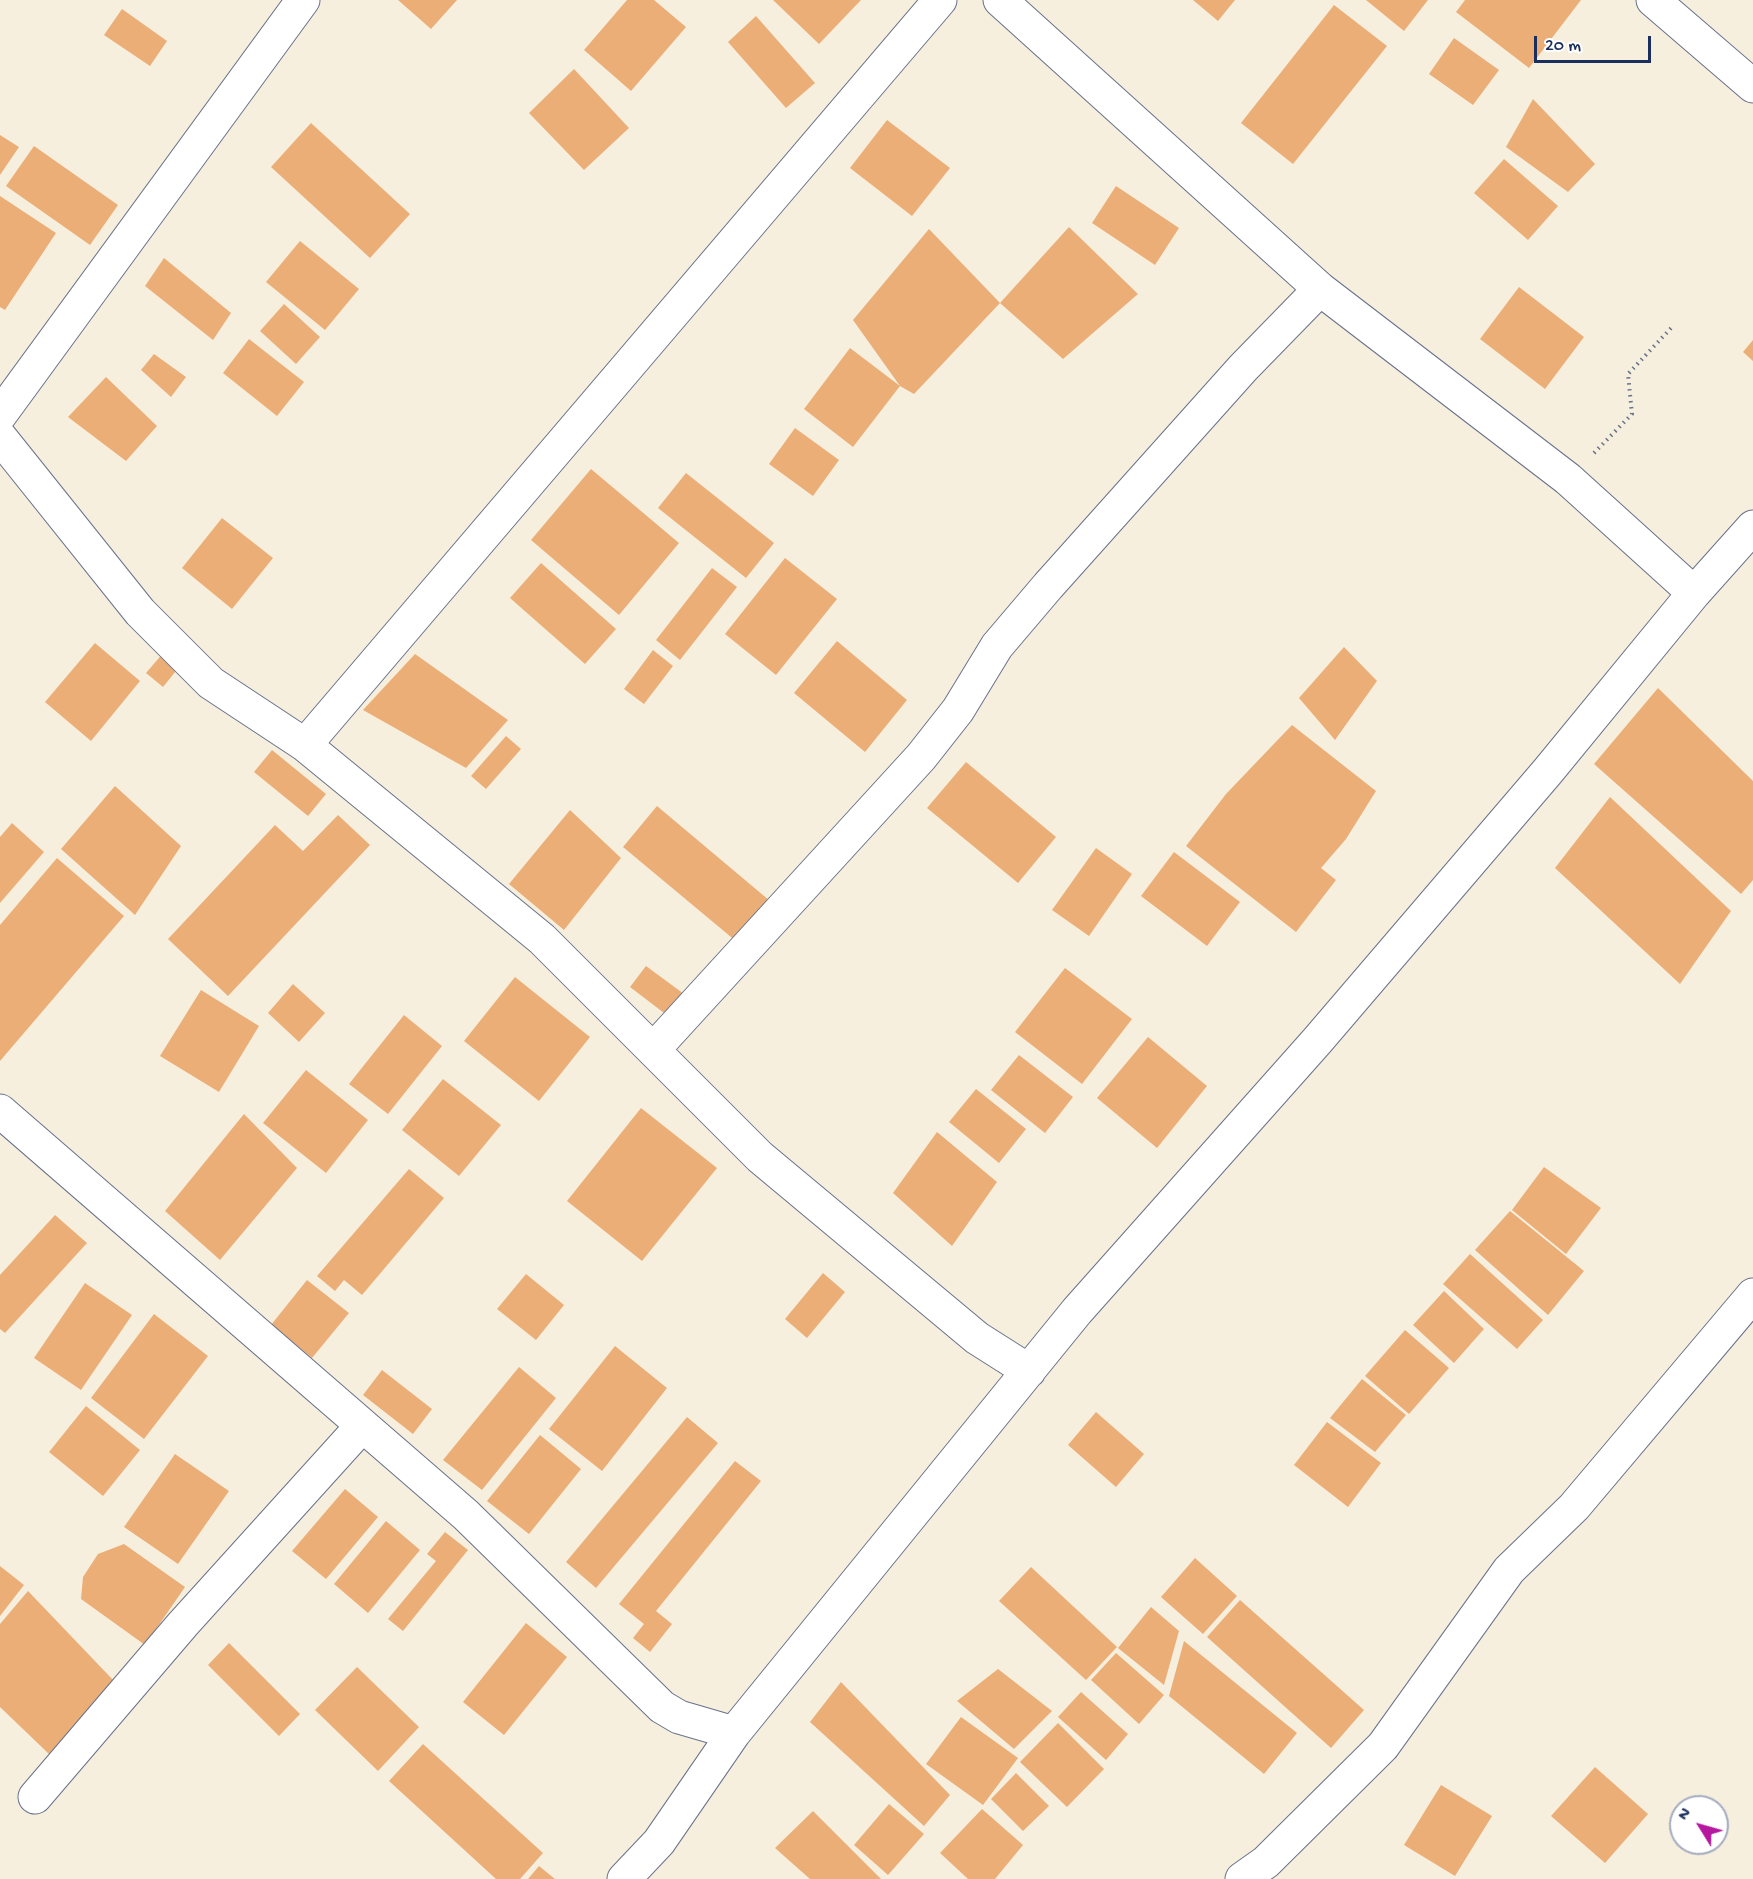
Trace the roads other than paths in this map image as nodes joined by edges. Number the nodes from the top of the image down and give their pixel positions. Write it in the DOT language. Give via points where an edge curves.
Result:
graph roads {
  1 [pos="303,0"];
  2 [pos="940,0"];
  3 [pos="1000,0"];
  4 [pos="1653,0"];
  5 [pos="1753,86"];
  6 [pos="1320,289"];
  7 [pos="0,415"];
  8 [pos="0,437"];
  9 [pos="1753,527"];
  10 [pos="1694,593"];
  11 [pos="305,745"];
  12 [pos="653,1050"];
  13 [pos="0,1111"];
  14 [pos="1753,1295"];
  15 [pos="1029,1371"];
  16 [pos="362,1426"];
  17 [pos="734,1733"];
  18 [pos="35,1797"];
  19 [pos="624,1879"];
  20 [pos="1242,1879"];
  1 -- 7 [label="street"];
  2 -- 11 [label="street"];
  3 -- 6 [label="street"];
  4 -- 5 [label="street"];
  6 -- 10 [label="street" via="1568,479"];
  6 -- 12 [label="street" via="1243,368 1048,586 997,646 958,710 921,758"];
  8 -- 11 [label="street" via="140,612 211,683"];
  9 -- 10 [label="street"];
  10 -- 15 [label="street" via="1548,771"];
  11 -- 12 [label="street" via="542,939"];
  12 -- 15 [label="street" via="760,1157 977,1338"];
  13 -- 16 [label="street"];
  14 -- 20 [label="street" via="1574,1507 1509,1570 1383,1746 1266,1862"];
  15 -- 17 [label="street"];
  16 -- 17 [label="street" via="466,1515 663,1707 679,1717"];
  16 -- 18 [label="street" via="183,1624"];
  17 -- 19 [label="street" via="659,1842"];
}
